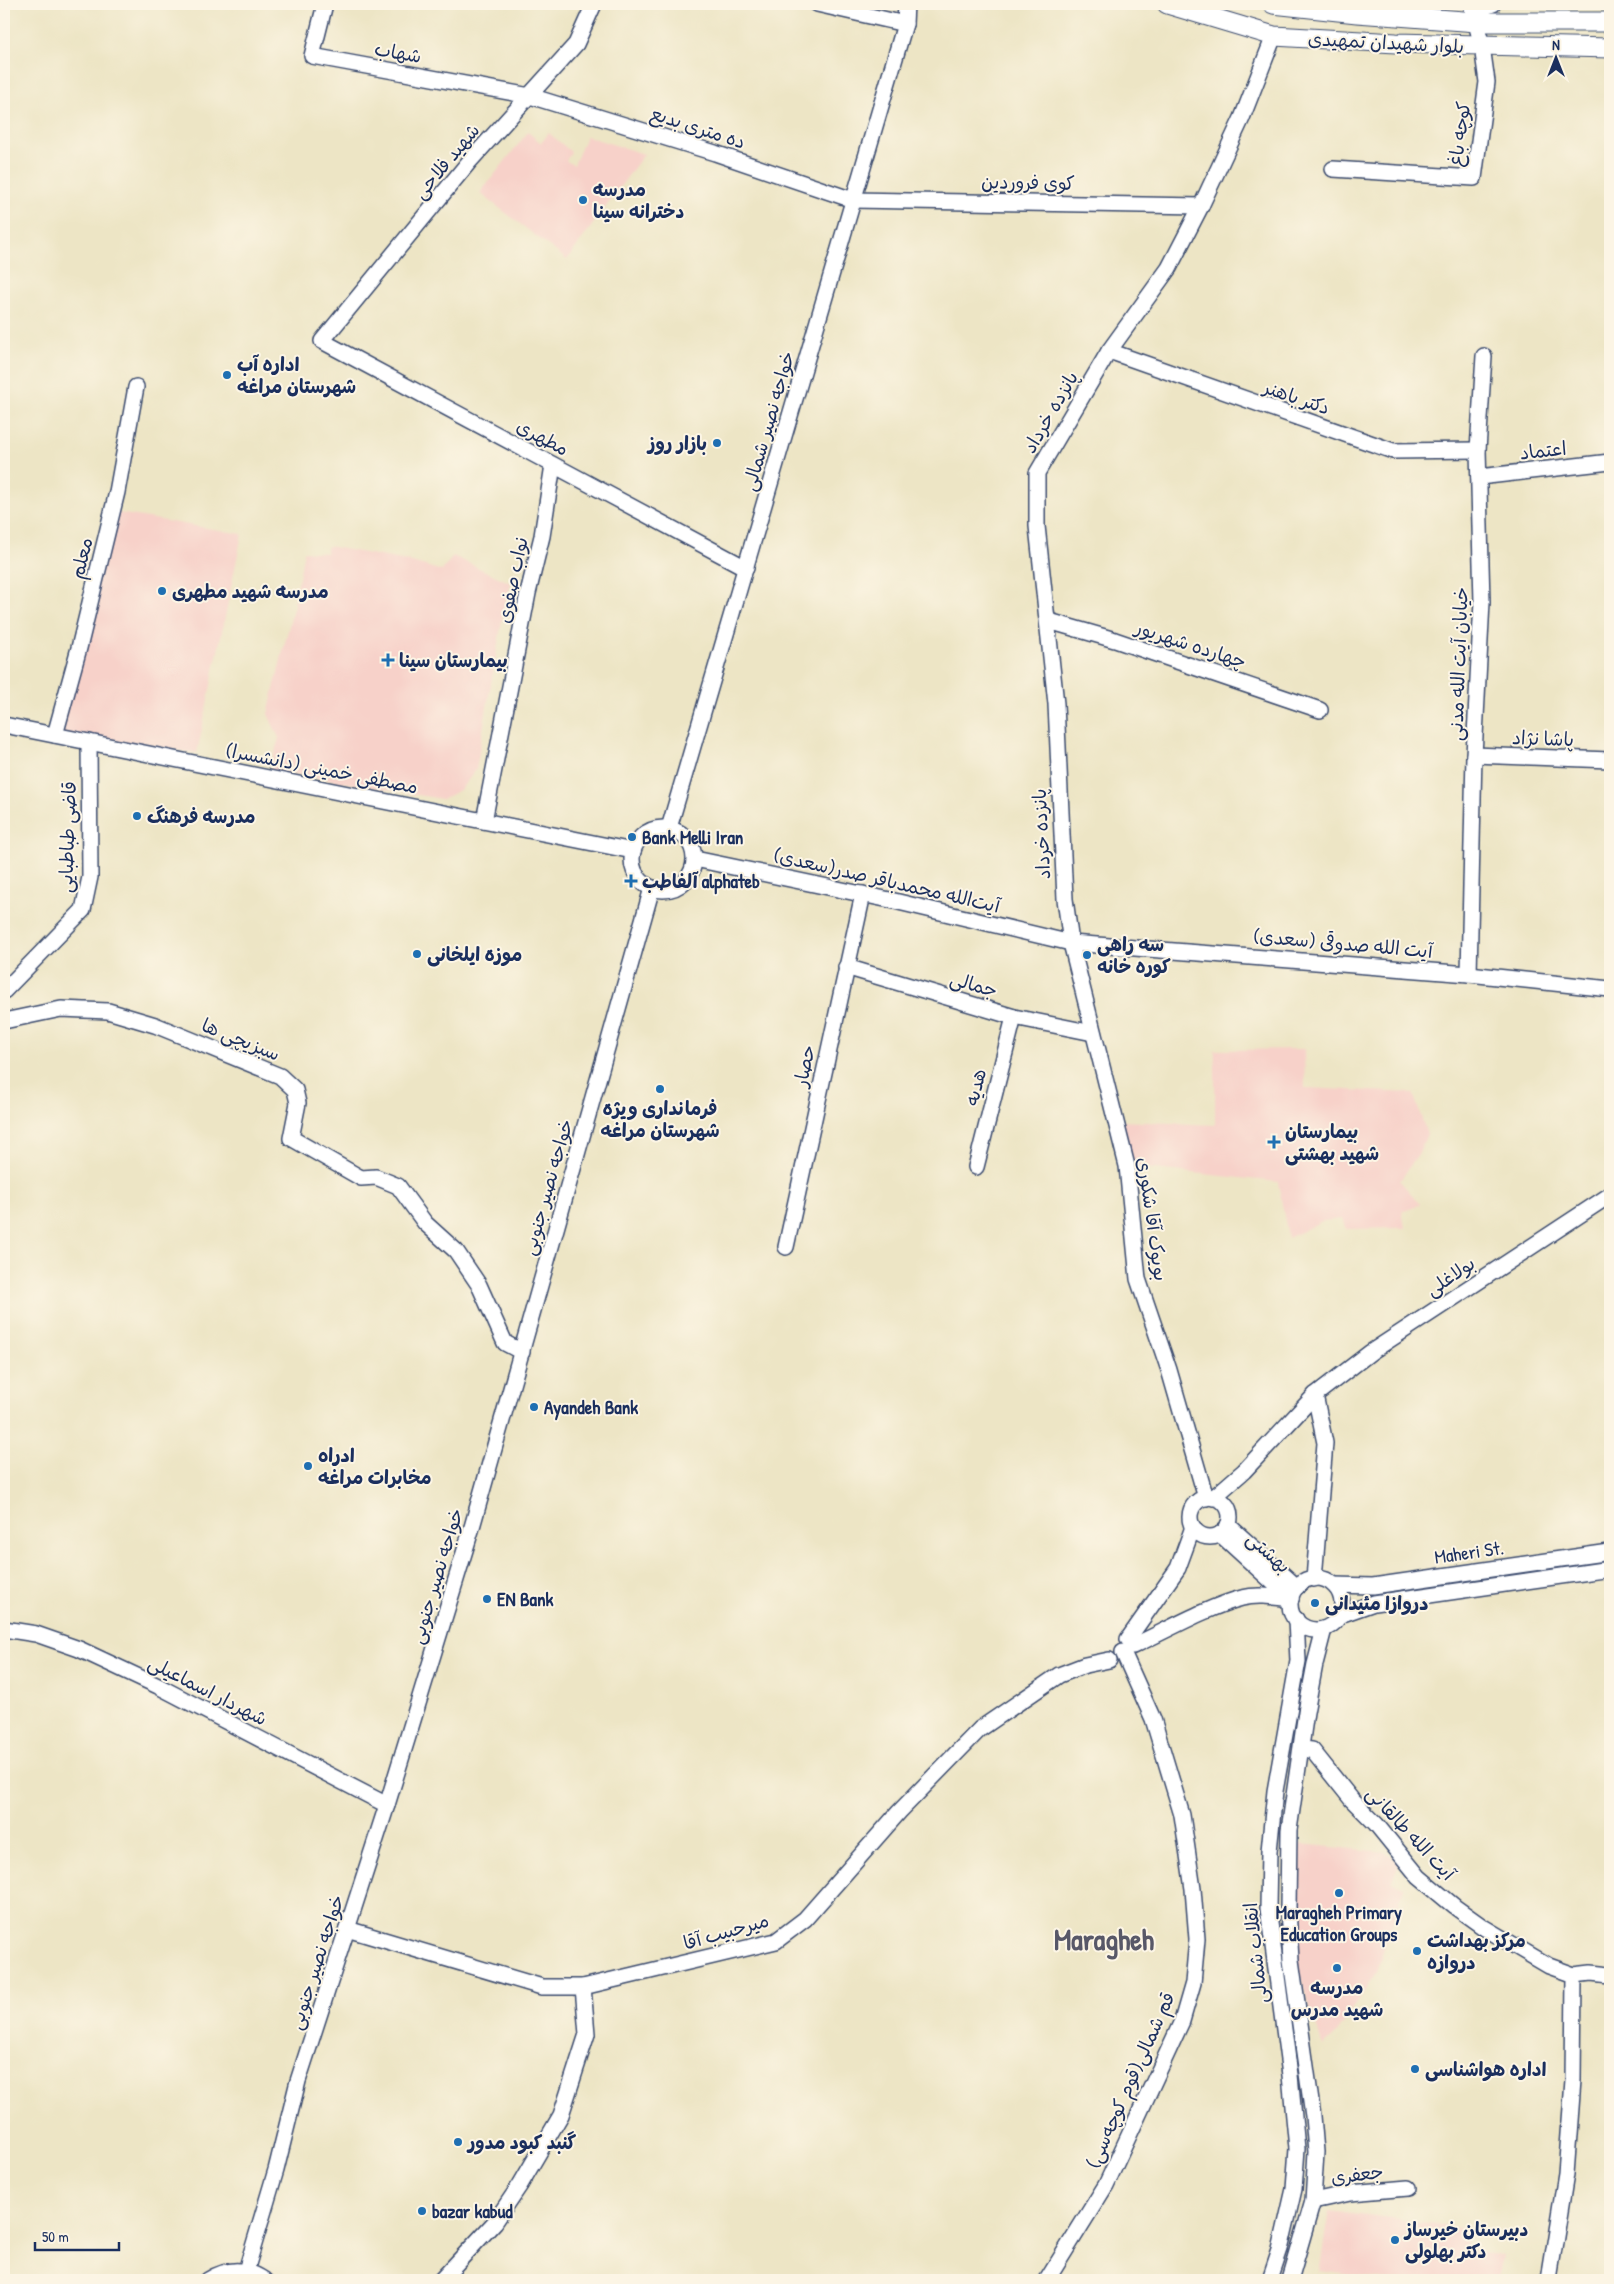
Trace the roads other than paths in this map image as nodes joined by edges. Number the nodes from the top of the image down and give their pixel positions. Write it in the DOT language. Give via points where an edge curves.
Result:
graph roads {
  1 [pos="325,4"];
  2 [pos="594,4"];
  3 [pos="817,4"];
  4 [pos="906,4"];
  5 [pos="916,4"];
  6 [pos="1167,4"];
  7 [pos="1273,4"];
  8 [pos="1493,4"];
  9 [pos="1474,12"];
  10 [pos="1610,22"];
  11 [pos="905,24"];
  12 [pos="1274,36"];
  13 [pos="1482,46"];
  14 [pos="1610,48"];
  15 [pos="530,96"];
  16 [pos="1333,169"];
  17 [pos="853,200"];
  18 [pos="1201,206"];
  19 [pos="322,341"];
  20 [pos="1109,352"];
  21 [pos="1484,356"];
  22 [pos="136,387"];
  23 [pos="1478,450"];
  24 [pos="1610,462"];
  25 [pos="553,465"];
  26 [pos="1479,476"];
  27 [pos="746,568"];
  28 [pos="1049,621"];
  29 [pos="1320,710"];
  30 [pos="4,725"];
  31 [pos="55,735"];
  32 [pos="89,742"];
  33 [pos="1474,755"];
  34 [pos="1610,760"];
  35 [pos="484,821"];
  36 [pos="670,828"];
  37 [pos="633,851"];
  38 [pos="695,859"];
  39 [pos="652,888"];
  40 [pos="863,894"];
  41 [pos="1071,943"];
  42 [pos="846,967"];
  43 [pos="1469,974"];
  44 [pos="1610,989"];
  45 [pos="4,991"];
  46 [pos="1014,1017"];
  47 [pos="4,1021"];
  48 [pos="1092,1033"];
  49 [pos="976,1167"];
  50 [pos="1610,1195"];
  51 [pos="786,1247"];
  52 [pos="522,1352"];
  53 [pos="1315,1395"];
  54 [pos="1210,1498"];
  55 [pos="1193,1527"];
  56 [pos="1224,1530"];
  57 [pos="1610,1552"];
  58 [pos="1610,1569"];
  59 [pos="1314,1579"];
  60 [pos="1334,1585"];
  61 [pos="1294,1593"];
  62 [pos="1340,1615"];
  63 [pos="1296,1619"];
  64 [pos="1324,1628"];
  65 [pos="4,1630"];
  66 [pos="1128,1646"];
  67 [pos="1302,1749"];
  68 [pos="387,1805"];
  69 [pos="347,1929"];
  70 [pos="1574,1975"];
  71 [pos="1610,1975"];
  72 [pos="583,1987"];
  73 [pos="1408,2188"];
  74 [pos="1313,2201"];
  75 [pos="246,2271"];
  76 [pos="208,2280"];
  77 [pos="264,2280"];
  78 [pos="441,2280"];
  79 [pos="1047,2280"];
  80 [pos="1270,2280"];
  81 [pos="1290,2280"];
  82 [pos="1549,2280"];
  1 -- 15 [label="street, شهاب" via="312,56"];
  2 -- 15 [label="street, شهید فلاحی" via="576,44"];
  3 -- 11 [label="street"];
  4 -- 11 [label="street"];
  5 -- 11 [label="street"];
  6 -- 12 [label="main road, بلوار شهیدان تمهیدی"];
  7 -- 9 [label="main road, بلوار شهیدان تمهیدی" via="1357,13"];
  8 -- 9 [label="street"];
  9 -- 10 [label="main road, بلوار شهیدان تمهیدی"];
  9 -- 13 [label="street"];
  11 -- 17 [label="street, خواجه نصیر شمالی"];
  12 -- 13 [label="main road, بلوار شهیدان تمهیدی"];
  12 -- 18 [label="street, پانزده خرداد" via="1242,118"];
  13 -- 14 [label="main road, بلوار شهیدان تمهیدی"];
  13 -- 16 [label="street, کوچه باغ" via="1487,82 1474,178"];
  15 -- 17 [label="street, ده متری بدیع"];
  15 -- 19 [label="street, شهید فلاحی" via="469,162"];
  17 -- 18 [label="street, کوی فروردین"];
  17 -- 27 [label="street, خواجه نصیر شمالی"];
  18 -- 20 [label="street, پانزده خرداد" via="1169,268"];
  19 -- 25 [label="street, مطهری"];
  20 -- 23 [label="street, دکتر باهنر" via="1393,451"];
  20 -- 28 [label="street, پانزده خرداد" via="1038,473 1037,526"];
  21 -- 23 [label="street, خیابان آیت الله مدنی"];
  22 -- 31 [label="street, معلم" via="118,492"];
  23 -- 26 [label="street, خیابان آیت الله مدنی"];
  24 -- 26 [label="street, اعتماد"];
  25 -- 27 [label="street, مطهری"];
  25 -- 35 [label="street, نواب صفوی" via="542,536"];
  26 -- 33 [label="street, خیابان آیت الله مدنی" via="1482,602"];
  27 -- 36 [label="street, خواجه نصیر شمالی"];
  28 -- 29 [label="street, چهارده شهریور" via="1115,640"];
  28 -- 41 [label="street, پانزده خرداد" via="1065,899"];
  30 -- 31 [label="street, مصطفی خمینی (دانشسرا)"];
  31 -- 32 [label="street, مصطفی خمینی (دانشسرا)"];
  32 -- 35 [label="street, مصطفی خمینی (دانشسرا)"];
  32 -- 45 [label="street, قاضی طباطبایی" via="90,877 83,910"];
  33 -- 34 [label="street, پاشا نژاد"];
  33 -- 43 [label="street, خیابان آیت الله مدنی"];
  35 -- 37 [label="street, مصطفی خمینی (دانشسرا)"];
  36 -- 37 [label="street" via="660,828 643,835"];
  36 -- 38 [label="street" via="690,843"];
  37 -- 39 [label="street" via="633,869 644,884"];
  38 -- 39 [label="street" via="693,870 679,886 661,890"];
  38 -- 40 [label="street, آیت‌الله محمدباقر صدر(سعدی)"];
  39 -- 52 [label="street, خواجه نصیر جنوبی"];
  40 -- 41 [label="street, آیت‌الله محمدباقر صدر(سعدی)"];
  40 -- 42 [label="street, حصار"];
  41 -- 43 [label="street, آیت الله صدوقی (سعدی)"];
  41 -- 48 [label="street, بویوک آقا شکوری"];
  42 -- 46 [label="street, جمالی"];
  42 -- 51 [label="street, حصار"];
  43 -- 44 [label="street, آیت الله صدوقی (سعدی)"];
  46 -- 48 [label="street, جمالی"];
  46 -- 49 [label="street, هدیه"];
  47 -- 52 [label="street, سبزیچی ها" via="61,1009 108,1011 155,1025 280,1076 295,1090 298,1103 291,1138 361,1178 376,1177 398,1186 424,1223 456,1250 479,1285 505,1343"];
  48 -- 54 [label="street, بویوک آقا شکوری" via="1127,1166 1138,1279"];
  50 -- 53 [label="street, بولاغلی" via="1371,1352"];
  52 -- 68 [label="street, خواجه نصیر جنوبی"];
  53 -- 54 [label="street, بولاغلی" via="1244,1472"];
  53 -- 59 [label="street" via="1326,1443"];
  54 -- 55 [label="street" via="1195,1504 1192,1509"];
  54 -- 56 [label="street" via="1227,1508 1230,1519"];
  55 -- 56 [label="street" via="1202,1536 1214,1536"];
  55 -- 66 [label="street" via="1178,1568"];
  56 -- 61 [label="street, بهشتی"];
  57 -- 60 [label="street, Maheri St." via="1372,1586"];
  58 -- 62 [label="street, Maheri St." via="1374,1603"];
  59 -- 60 [label="street"];
  59 -- 61 [label="street" via="1307,1580"];
  60 -- 62 [label="street" via="1342,1599"];
  61 -- 63 [label="street" via="1291,1610"];
  61 -- 66 [label="street, میرحبیب آقا" via="1242,1598"];
  62 -- 64 [label="street"];
  63 -- 64 [label="street" via="1308,1628"];
  63 -- 80 [label="street, انقلاب شمالی" via="1298,1661 1275,1791 1268,1908 1297,2149 1294,2188"];
  64 -- 67 [label="street, انقلاب شمالی"];
  65 -- 68 [label="street, شهردار اسماعیلی" via="36,1634 79,1649 158,1686"];
  66 -- 72 [label="street, میرحبیب آقا" via="1059,1675 980,1729 899,1812 806,1919 776,1941"];
  66 -- 79 [label="street, قم شمالی(قوم کوچه‌سی)" via="1182,1815 1194,1889 1197,1939 1193,1983 1182,2021 1106,2185"];
  67 -- 70 [label="street, آیت الله طالقانی" via="1312,1750 1419,1876 1455,1907 1549,1966"];
  67 -- 74 [label="street, انقلاب شمالی" via="1289,1830 1288,1909 1291,1960 1313,2116 1316,2152"];
  68 -- 69 [label="street, خواجه نصیر جنوبی"];
  69 -- 72 [label="street, میرحبیب آقا" via="542,1987"];
  69 -- 75 [label="street, خواجه نصیر جنوبی" via="298,2081"];
  70 -- 71 [label="street, آیت الله طالقانی"];
  70 -- 82 [label="street" via="1573,2081 1564,2195"];
  72 -- 78 [label="street" via="587,2034 561,2115 495,2222"];
  73 -- 74 [label="street, جعفری" via="1350,2193"];
  74 -- 81 [label="street, انقلاب شمالی"];
  75 -- 76 [label="street" via="218,2273"];
  75 -- 77 [label="street"];
}
